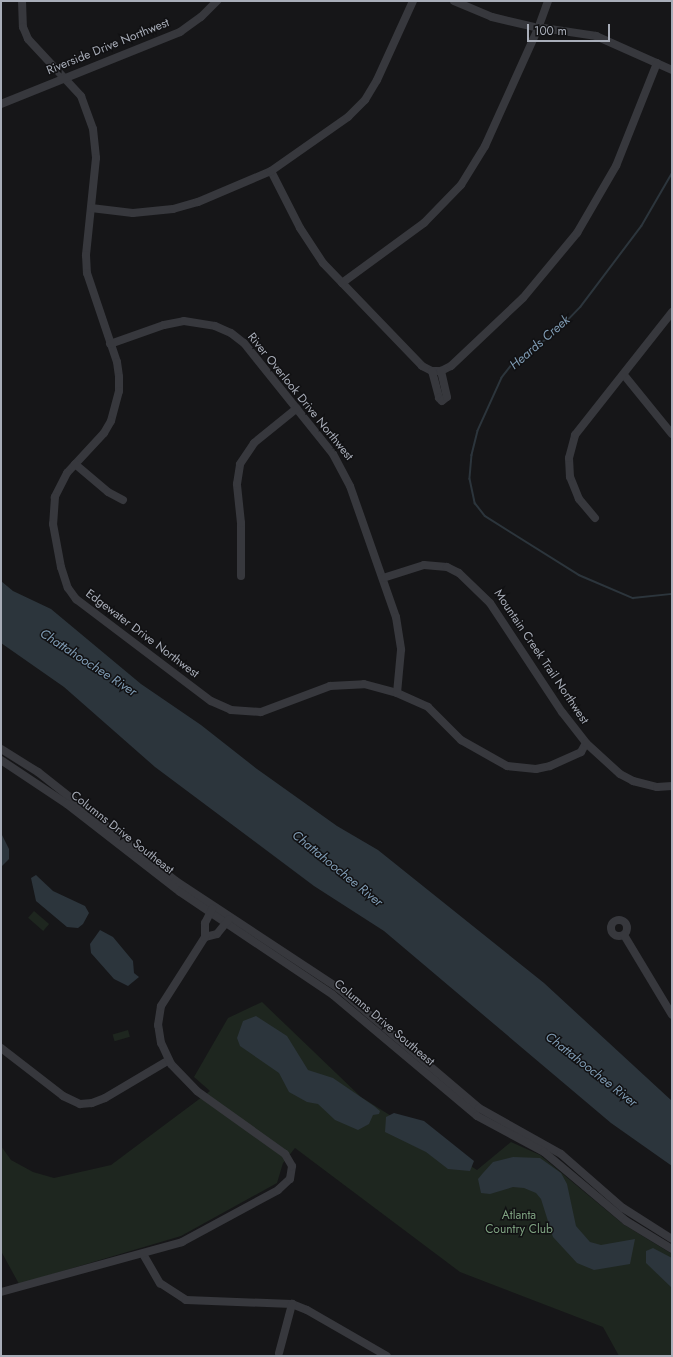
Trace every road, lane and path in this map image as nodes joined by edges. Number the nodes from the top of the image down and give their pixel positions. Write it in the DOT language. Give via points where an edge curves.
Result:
graph roads {
  1 [pos="22,1"];
  2 [pos="216,1"];
  3 [pos="413,1"];
  4 [pos="454,1"];
  5 [pos="548,1"];
  6 [pos="539,27"];
  7 [pos="657,63"];
  8 [pos="672,70"];
  9 [pos="62,78"];
  10 [pos="1,104"];
  11 [pos="272,171"];
  12 [pos="91,208"];
  13 [pos="342,283"];
  14 [pos="672,312"];
  15 [pos="110,344"];
  16 [pos="432,371"];
  17 [pos="441,371"];
  18 [pos="624,375"];
  19 [pos="296,408"];
  20 [pos="672,434"];
  21 [pos="75,464"];
  22 [pos="123,500"];
  23 [pos="595,518"];
  24 [pos="241,576"];
  25 [pos="382,578"];
  26 [pos="397,693"];
  27 [pos="586,744"];
  28 [pos="1,749"];
  29 [pos="1,760"];
  30 [pos="672,786"];
  31 [pos="212,909"];
  32 [pos="228,920"];
  33 [pos="624,935"];
  34 [pos="206,937"];
  35 [pos="672,1015"];
  36 [pos="1,1048"];
  37 [pos="168,1060"];
  38 [pos="672,1239"];
  39 [pos="672,1249"];
  40 [pos="143,1254"];
  41 [pos="1,1292"];
  42 [pos="292,1304"];
  43 [pos="279,1353"];
  44 [pos="387,1356"];
  1 -- 9 [label="street, Edgewater Drive Northwest" via="22,20 28,39"];
  2 -- 9 [label="street, Riverside Drive Northwest" via="201,17 180,32"];
  3 -- 11 [label="street" via="377,80 365,100 348,117"];
  4 -- 6 [label="street" via="492,17"];
  5 -- 6 [label="street"];
  6 -- 7 [label="street" via="596,36"];
  6 -- 13 [label="street" via="485,146 461,185 424,223"];
  7 -- 8 [label="street"];
  7 -- 17 [label="street" via="616,166 577,233 523,298 451,366"];
  9 -- 10 [label="street, Riverside Drive Northwest"];
  9 -- 12 [label="street, Edgewater Drive Northwest" via="81,96 93,129 96,158"];
  11 -- 12 [label="street" via="198,202 173,209 133,213"];
  11 -- 13 [label="street" via="308,242"];
  12 -- 15 [label="street, Edgewater Drive Northwest" via="86,255 87,273"];
  13 -- 16 [label="street" via="422,366"];
  14 -- 18 [label="street"];
  15 -- 19 [label="street, River Overlook Drive Northwest" via="175,322 194,321 216,326 231,333 244,344"];
  15 -- 21 [label="street, Edgewater Drive Northwest" via="119,377 116,407 104,433"];
  16 -- 17 [label="street"];
  16 -- 17 [label="street" via="442,401 447,397"];
  18 -- 20 [label="street"];
  18 -- 23 [label="street" via="581,424 570,449 569,467 573,486 581,502"];
  19 -- 24 [label="street" via="254,443 240,464 237,484 241,523"];
  19 -- 25 [label="street, River Overlook Drive Northwest" via="345,474"];
  21 -- 22 [label="street" via="108,492"];
  21 -- 26 [label="street, Edgewater Drive Northwest" via="60,484 53,510 61,567 68,588 86,608 211,701 231,710 252,713 269,710 337,684 364,684"];
  25 -- 26 [label="street, River Overlook Drive Northwest" via="400,638 401,664"];
  25 -- 27 [label="street, Mountain Creek Trail Northwest" via="416,566 433,564 446,567 470,582 490,603"];
  26 -- 27 [label="street, Edgewater Drive Northwest" via="428,707 461,740 507,766 536,769 550,766 581,752"];
  27 -- 30 [label="street, Mountain Creek Trail Northwest" via="620,774 633,781 656,787"];
  28 -- 31 [label="street, Columns Drive Southeast" via="38,772"];
  29 -- 31 [label="street, Columns Drive Southeast" via="64,802 161,879"];
  31 -- 32 [label="street, Columns Drive Southeast"];
  31 -- 34 [label="street" via="205,923"];
  32 -- 34 [label="street" via="217,934"];
  32 -- 38 [label="street, Columns Drive Southeast" via="353,1000 479,1108 561,1154 623,1208"];
  32 -- 39 [label="street, Columns Drive Southeast" via="342,1002 477,1116 544,1152 626,1221"];
  33 -- 35 [label="street"];
  34 -- 37 [label="street" via="168,993 160,1011 159,1037"];
  36 -- 37 [label="street" via="63,1096 80,1104 105,1098"];
  37 -- 40 [label="street" via="200,1094 285,1154 291,1162 292,1173 278,1190 216,1224 182,1242"];
  40 -- 41 [label="street"];
  40 -- 42 [label="street" via="160,1283 186,1300"];
  42 -- 43 [label="street"];
  42 -- 44 [label="street"];
}
